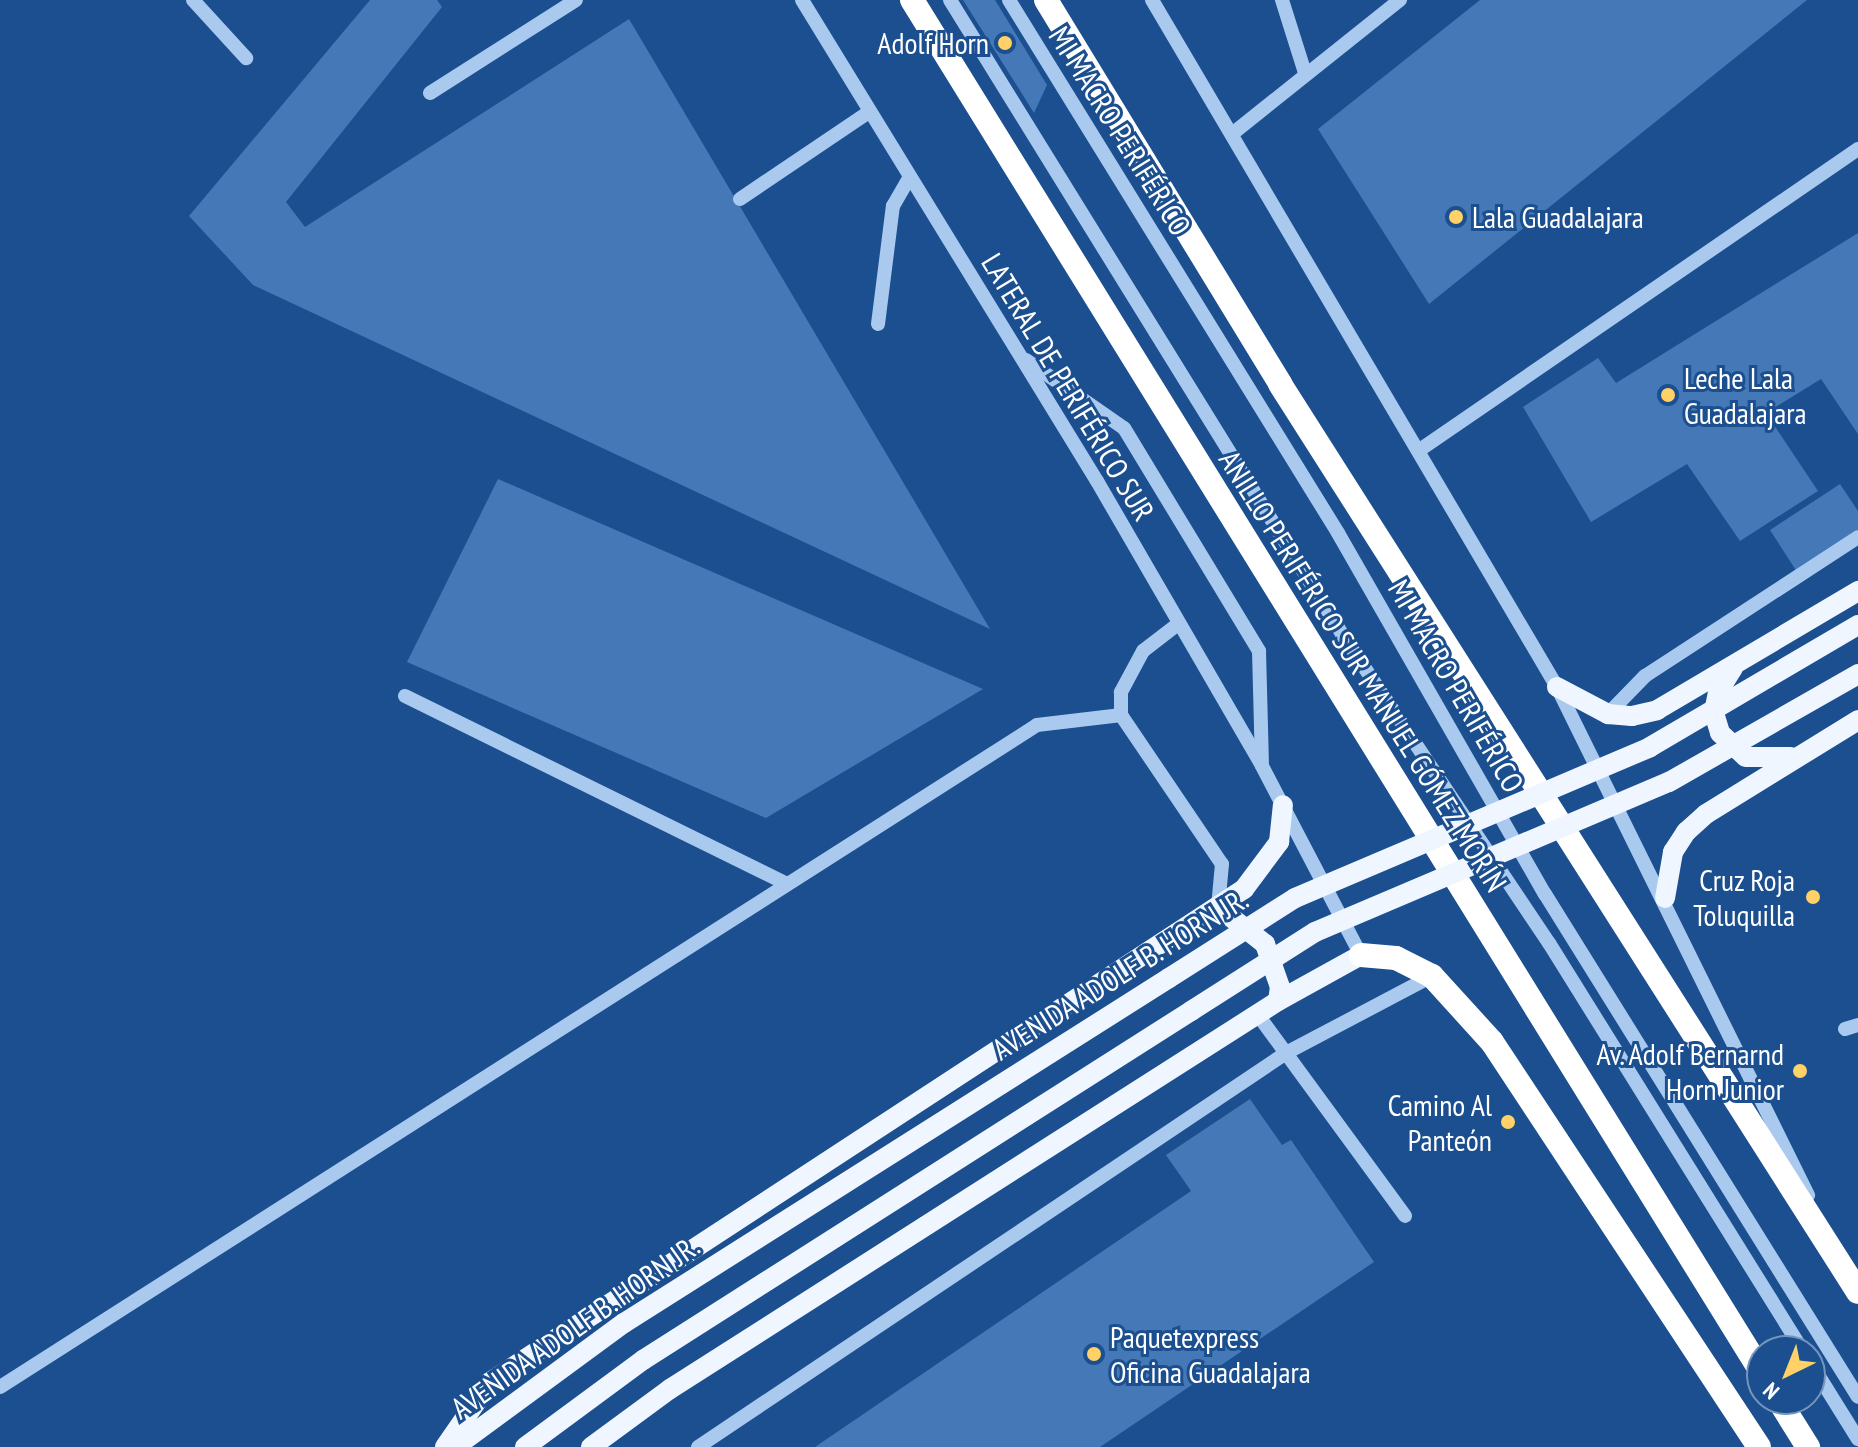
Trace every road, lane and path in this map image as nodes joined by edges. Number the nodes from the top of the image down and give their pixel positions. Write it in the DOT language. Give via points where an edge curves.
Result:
graph roads {
  1 [pos="193,0"];
  2 [pos="576,0"];
  3 [pos="802,0"];
  4 [pos="912,0"];
  5 [pos="950,0"];
  6 [pos="1009,0"];
  7 [pos="1046,0"];
  8 [pos="1152,0"];
  9 [pos="1282,0"];
  10 [pos="1400,0"];
  11 [pos="246,58"];
  12 [pos="1305,73"];
  13 [pos="430,93"];
  14 [pos="869,112"];
  15 [pos="1232,134"];
  16 [pos="1858,149"];
  17 [pos="909,178"];
  18 [pos="740,199"];
  19 [pos="878,324"];
  20 [pos="1019,356"];
  21 [pos="1421,449"];
  22 [pos="1858,537"];
  23 [pos="1858,591"];
  24 [pos="1178,624"];
  25 [pos="1858,625"];
  26 [pos="1735,664"];
  27 [pos="1858,674"];
  28 [pos="1557,687"];
  29 [pos="405,696"];
  30 [pos="1608,714"];
  31 [pos="1121,715"];
  32 [pos="1858,720"];
  33 [pos="1798,757"];
  34 [pos="1262,766"];
  35 [pos="1283,805"];
  36 [pos="787,884"];
  37 [pos="1665,898"];
  38 [pos="1218,907"];
  39 [pos="1361,955"];
  40 [pos="1432,976"];
  41 [pos="1278,1001"];
  42 [pos="1258,1015"];
  43 [pos="1286,1053"];
  44 [pos="1405,1216"];
  45 [pos="1840,1261"];
  46 [pos="1858,1292"];
  47 [pos="1793,1335"];
  48 [pos="1746,1347"];
  49 [pos="0,1387"];
  50 [pos="1826,1388"];
  51 [pos="1858,1397"];
  52 [pos="1788,1415"];
  53 [pos="1858,1439"];
  54 [pos="445,1447"];
  55 [pos="455,1447"];
  56 [pos="525,1447"];
  57 [pos="591,1447"];
  58 [pos="698,1447"];
  59 [pos="1759,1447"];
  60 [pos="1808,1447"];
  1 -- 11 [label="street"];
  2 -- 13 [label="street"];
  3 -- 14 [label="street, LATERAL DE PERIFÉRICO SUR"];
  4 -- 48 [label="highway, ANILLO PERIFÉRICO SUR MANUEL GÓMEZ MORÍN"];
  5 -- 47 [label="street, MI MACRO PERIFÉRICO" via="1342,634 1549,943"];
  6 -- 51 [label="street, MI MACRO PERIFÉRICO" via="1338,533 1545,894"];
  7 -- 45 [label="highway" via="1280,384"];
  8 -- 15 [label="street"];
  9 -- 12 [label="street"];
  10 -- 12 [label="street"];
  12 -- 15 [label="street"];
  14 -- 17 [label="street, LATERAL DE PERIFÉRICO SUR"];
  14 -- 18 [label="street"];
  15 -- 21 [label="street"];
  16 -- 21 [label="street"];
  17 -- 19 [label="street" via="893,206"];
  17 -- 20 [label="street, LATERAL DE PERIFÉRICO SUR"];
  20 -- 24 [label="street, LATERAL DE PERIFÉRICO SUR"];
  20 -- 34 [label="street" via="1124,428 1259,651"];
  21 -- 28 [label="street"];
  22 -- 30 [label="street" via="1645,676"];
  23 -- 26 [label="main road"];
  24 -- 31 [label="street" via="1143,651 1121,692"];
  24 -- 34 [label="street, LATERAL DE PERIFÉRICO SUR"];
  25 -- 55 [label="main road, AVENIDA ADOLF B. HORN JR., bridge" via="1650,747 1295,898 624,1323"];
  26 -- 30 [label="main road" via="1657,710"];
  26 -- 33 [label="main road" via="1718,692 1714,713 1720,733 1746,757"];
  27 -- 56 [label="main road, bridge" via="1669,782 1315,932 643,1360"];
  28 -- 30 [label="main road"];
  28 -- 37 [label="street"];
  29 -- 36 [label="street"];
  31 -- 36 [label="street" via="1037,725"];
  31 -- 38 [label="street" via="1222,864"];
  32 -- 33 [label="main road"];
  33 -- 37 [label="main road" via="1686,832 1673,852"];
  34 -- 35 [label="street, LATERAL DE PERIFÉRICO SUR"];
  35 -- 38 [label="main road" via="1279,842 1266,863"];
  35 -- 39 [label="street, LATERAL DE PERIFÉRICO SUR"];
  36 -- 49 [label="street"];
  37 -- 45 [label="street"];
  38 -- 41 [label="main road" via="1265,944 1280,987"];
  38 -- 54 [label="main road" via="490,1382"];
  39 -- 40 [label="highway" via="1396,958"];
  39 -- 41 [label="main road"];
  40 -- 43 [label="street"];
  40 -- 59 [label="highway" via="1492,1042"];
  41 -- 42 [label="main road"];
  42 -- 43 [label="street"];
  42 -- 57 [label="main road" via="670,1389"];
  43 -- 44 [label="street"];
  43 -- 58 [label="street"];
  45 -- 46 [label="highway"];
  50 -- 53 [label="street"];
  52 -- 60 [label="highway"];
}
